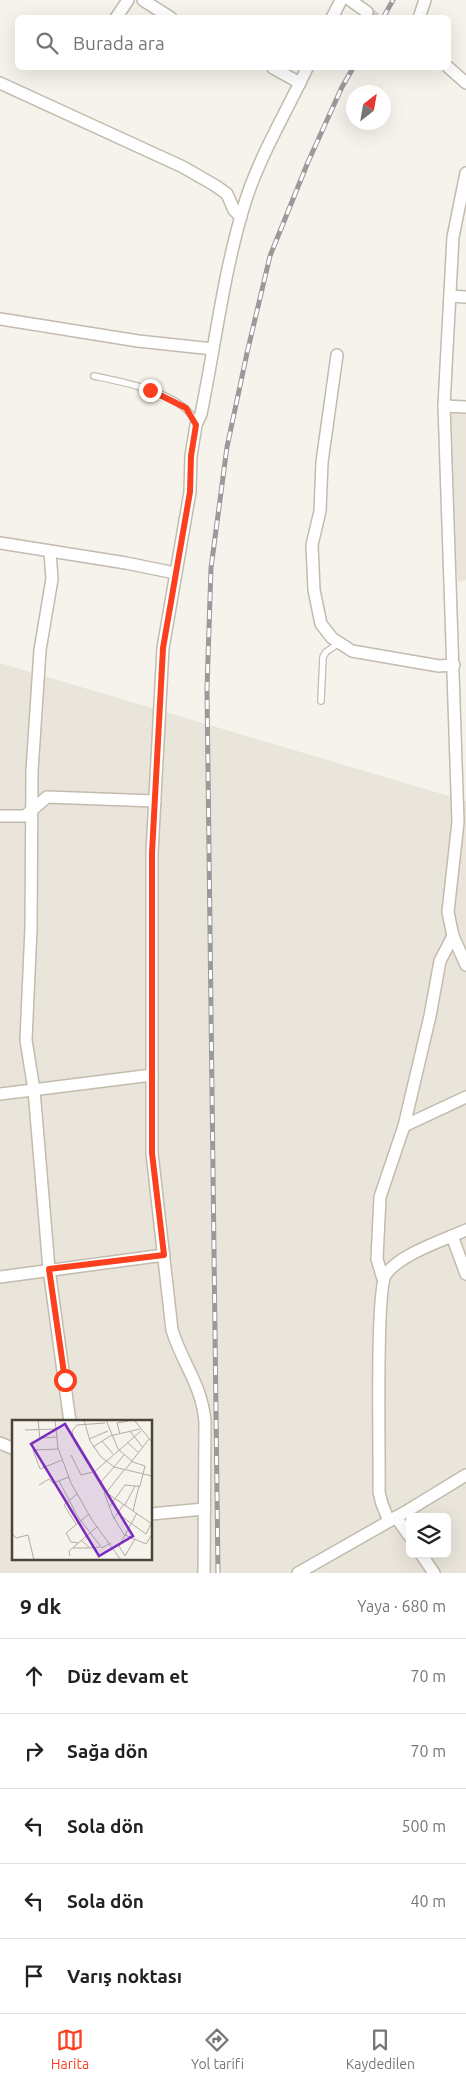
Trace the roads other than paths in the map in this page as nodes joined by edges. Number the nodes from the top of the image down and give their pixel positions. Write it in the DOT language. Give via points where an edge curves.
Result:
graph roads {
  1 [pos="128,0"];
  2 [pos="143,0"];
  3 [pos="341,0"];
  4 [pos="350,0"];
  5 [pos="425,0"];
  6 [pos="367,12"];
  7 [pos="118,15"];
  8 [pos="166,15"];
  9 [pos="334,15"];
  10 [pos="420,15"];
  11 [pos="277,70"];
  12 [pos="307,70"];
  13 [pos="451,70"];
  14 [pos="0,83"];
  15 [pos="300,83"];
  16 [pos="466,83"];
  17 [pos="466,177"];
  18 [pos="241,217"];
  19 [pos="450,296"];
  20 [pos="466,297"];
  21 [pos="0,319"];
  22 [pos="213,350"];
  23 [pos="337,355"];
  24 [pos="94,376"];
  25 [pos="444,406"];
  26 [pos="466,407"];
  27 [pos="196,425"];
  28 [pos="0,543"];
  29 [pos="50,552"];
  30 [pos="176,573"];
  31 [pos="339,643"];
  32 [pos="454,665"];
  33 [pos="460,679"];
  34 [pos="322,701"];
  35 [pos="155,801"];
  36 [pos="32,812"];
  37 [pos="0,816"];
  38 [pos="462,821"];
  39 [pos="453,936"];
  40 [pos="466,965"];
  41 [pos="152,1075"];
  42 [pos="34,1090"];
  43 [pos="0,1094"];
  44 [pos="466,1097"];
  45 [pos="404,1126"];
  46 [pos="466,1230"];
  47 [pos="452,1236"];
  48 [pos="164,1255"];
  49 [pos="49,1269"];
  50 [pos="466,1274"];
  51 [pos="0,1277"];
  52 [pos="383,1279"];
  53 [pos="70,1420"];
  54 [pos="0,1443"];
  55 [pos="12,1448"];
  56 [pos="466,1474"];
  57 [pos="204,1509"];
  58 [pos="152,1514"];
  59 [pos="393,1519"];
  60 [pos="406,1533"];
  61 [pos="424,1558"];
  62 [pos="204,1573"];
  63 [pos="298,1573"];
  64 [pos="434,1573"];
  1 -- 7 [label="street"];
  2 -- 8 [label="street"];
  3 -- 9 [label="street"];
  4 -- 6 [label="street"];
  5 -- 10 [label="street"];
  11 -- 15 [label="street"];
  12 -- 15 [label="street"];
  13 -- 16 [label="street"];
  14 -- 18 [label="street" via="183,167 227,194"];
  15 -- 18 [label="street" via="264,158"];
  17 -- 19 [label="street" via="453,236"];
  18 -- 22 [label="street"];
  19 -- 20 [label="street"];
  19 -- 25 [label="street"];
  21 -- 22 [label="street"];
  22 -- 27 [label="street"];
  23 -- 31 [label="street" via="322,462 320,511 312,545 319,617 324,630"];
  24 -- 27 [label="lane" via="150,390 179,403 190,413"];
  25 -- 26 [label="street"];
  25 -- 32 [label="street"];
  27 -- 30 [label="street" via="190,492"];
  28 -- 29 [label="street"];
  29 -- 30 [label="street"];
  29 -- 36 [label="street" via="52,579 40,650"];
  30 -- 35 [label="street" via="163,648"];
  31 -- 32 [label="street" via="352,651 370,655 439,666"];
  31 -- 34 [label="lane" via="323,656"];
  32 -- 33 [label="street"];
  33 -- 38 [label="street"];
  35 -- 36 [label="street" via="47,797"];
  35 -- 41 [label="street" via="150,924"];
  36 -- 37 [label="street" via="18,817"];
  36 -- 42 [label="street" via="26,1040"];
  38 -- 39 [label="street" via="448,912"];
  39 -- 40 [label="street"];
  39 -- 45 [label="street" via="440,961"];
  41 -- 42 [label="street"];
  41 -- 48 [label="street" via="152,1153"];
  42 -- 43 [label="street"];
  42 -- 49 [label="street"];
  44 -- 45 [label="street"];
  45 -- 52 [label="street" via="380,1197 377,1259"];
  46 -- 47 [label="street"];
  47 -- 50 [label="street"];
  47 -- 52 [label="street" via="396,1264"];
  48 -- 49 [label="street"];
  48 -- 57 [label="street" via="172,1330 180,1356 203,1401"];
  49 -- 51 [label="street"];
  49 -- 53 [label="street"];
  52 -- 59 [label="street" via="379,1492 382,1504"];
  54 -- 55 [label="street"];
  56 -- 59 [label="street"];
  57 -- 58 [label="street"];
  57 -- 62 [label="street"];
  59 -- 60 [label="street"];
  59 -- 63 [label="street"];
  61 -- 64 [label="street"];
}
